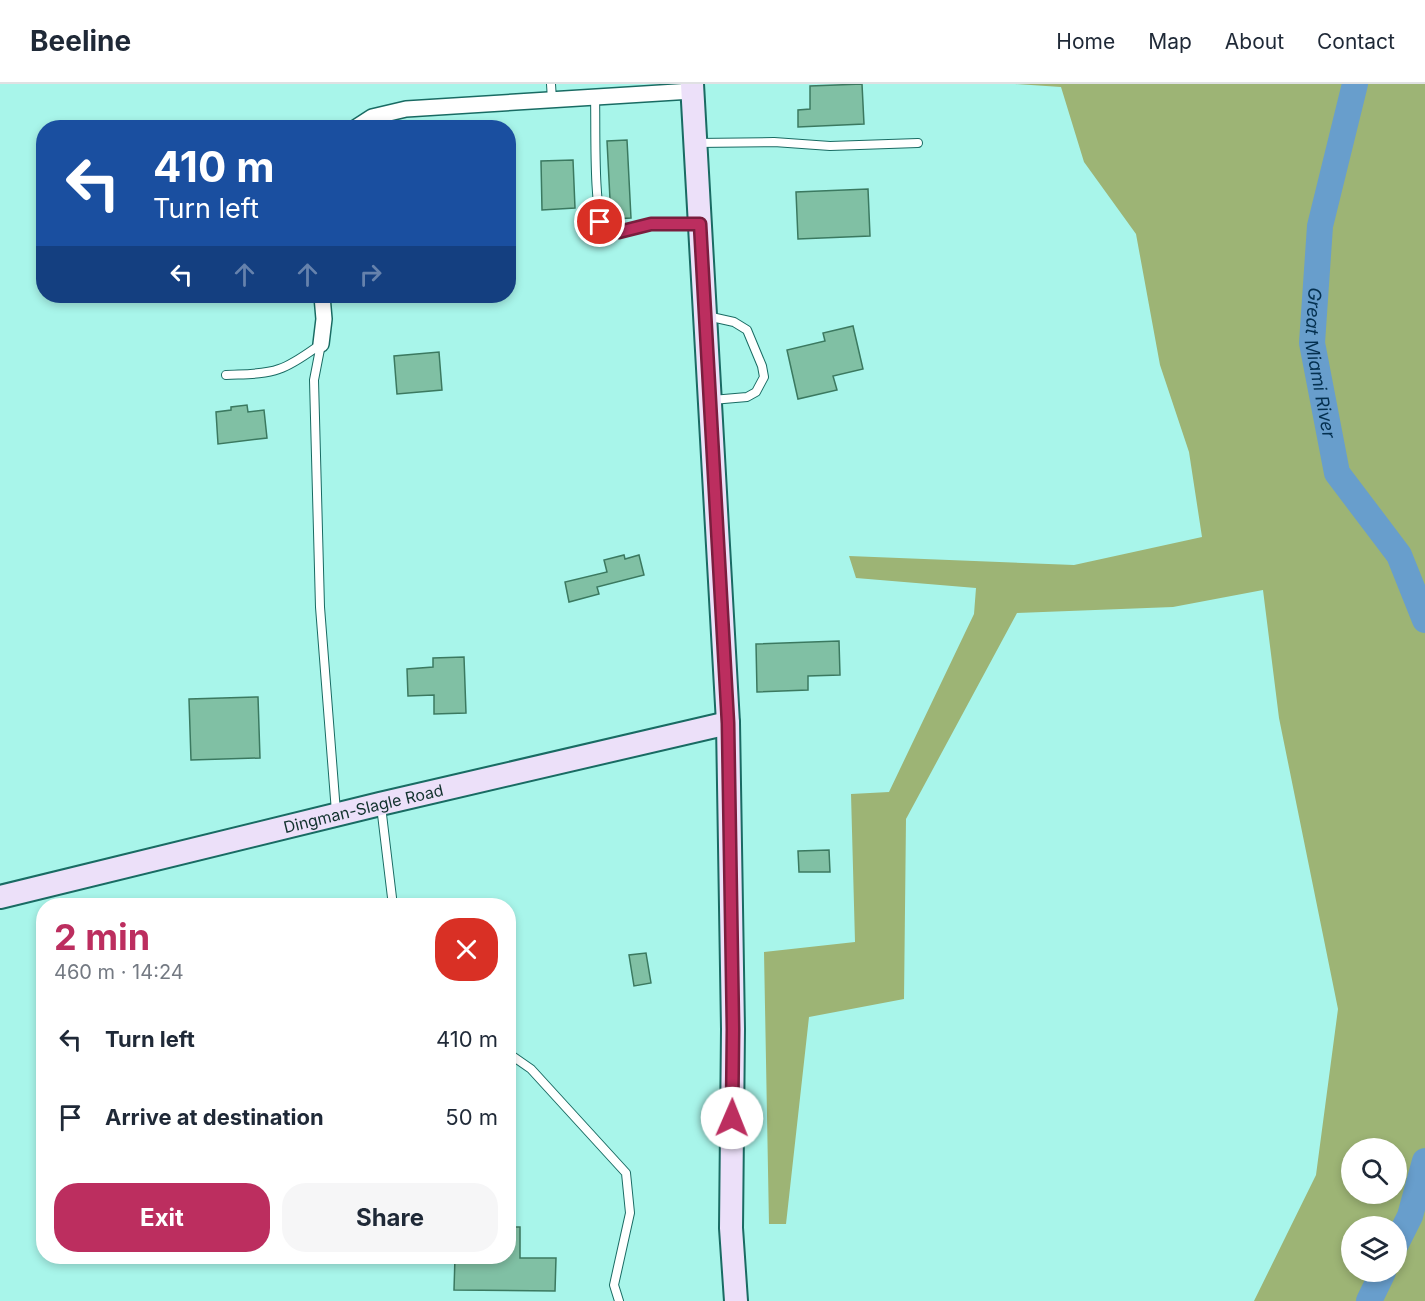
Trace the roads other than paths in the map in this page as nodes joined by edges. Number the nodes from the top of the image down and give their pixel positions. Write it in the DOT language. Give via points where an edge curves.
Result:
graph roads {
  1 [pos="551,84"];
  2 [pos="692,87"];
  3 [pos="624,90"];
  4 [pos="595,97"];
  5 [pos="552,100"];
  6 [pos="368,120"];
  7 [pos="695,143"];
  8 [pos="918,143"];
  9 [pos="700,224"];
  10 [pos="323,303"];
  11 [pos="705,315"];
  12 [pos="321,344"];
  13 [pos="226,375"];
  14 [pos="710,400"];
  15 [pos="728,723"];
  16 [pos="381,804"];
  17 [pos="336,815"];
  18 [pos="0,897"];
  19 [pos="392,898"];
  20 [pos="516,1059"];
  21 [pos="619,1301"];
  22 [pos="736,1301"];
  1 -- 5 [label="lane"];
  2 -- 3 [label="street"];
  2 -- 7 [label="main road"];
  3 -- 4 [label="street"];
  4 -- 5 [label="street"];
  4 -- 9 [label="lane" via="600,222 604,229 619,232 651,224"];
  5 -- 6 [label="street" via="406,109"];
  7 -- 8 [label="lane"];
  7 -- 9 [label="main road"];
  9 -- 11 [label="main road"];
  10 -- 12 [label="street"];
  11 -- 14 [label="main road"];
  11 -- 14 [label="lane" via="734,322 747,330 764,377 756,392 747,398"];
  12 -- 13 [label="lane" via="279,370"];
  12 -- 17 [label="lane" via="314,380 320,607"];
  14 -- 15 [label="main road"];
  15 -- 16 [label="main road, Dingman-Slagle Road"];
  15 -- 22 [label="main road" via="733,1029 731,1228"];
  16 -- 17 [label="main road, Dingman-Slagle Road"];
  16 -- 19 [label="lane"];
  17 -- 18 [label="main road, Dingman-Slagle Road"];
  20 -- 21 [label="lane" via="531,1069 626,1173 630,1213 614,1285"];
}
